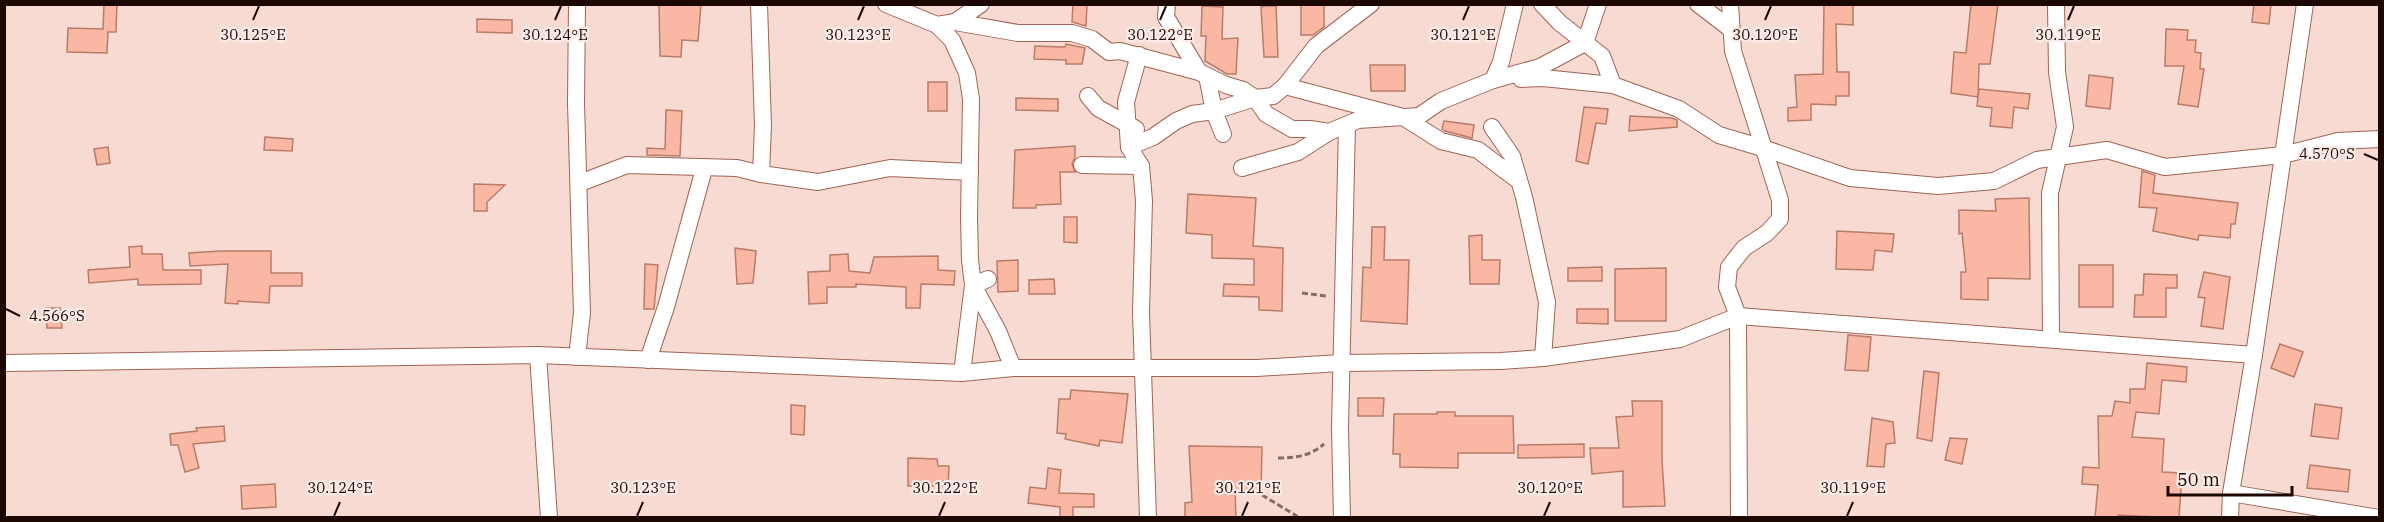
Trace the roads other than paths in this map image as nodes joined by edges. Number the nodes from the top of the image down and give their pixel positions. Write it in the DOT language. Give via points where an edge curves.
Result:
graph roads {
  1 [pos="577,4"];
  2 [pos="759,4"];
  3 [pos="981,4"];
  4 [pos="1167,4"];
  5 [pos="1371,4"];
  6 [pos="1515,4"];
  7 [pos="1542,4"];
  8 [pos="1598,4"];
  9 [pos="1698,4"];
  10 [pos="1730,4"];
  11 [pos="2055,4"];
  12 [pos="2305,4"];
  13 [pos="890,5"];
  14 [pos="955,22"];
  15 [pos="937,25"];
  16 [pos="1732,30"];
  17 [pos="1586,43"];
  18 [pos="1139,55"];
  19 [pos="1203,74"];
  20 [pos="1493,80"];
  21 [pos="1613,85"];
  22 [pos="1286,86"];
  23 [pos="1088,96"];
  24 [pos="1255,98"];
  25 [pos="1214,111"];
  26 [pos="1403,117"];
  27 [pos="1128,124"];
  28 [pos="1347,125"];
  29 [pos="1492,127"];
  30 [pos="1292,129"];
  31 [pos="1329,132"];
  32 [pos="1223,134"];
  33 [pos="1153,136"];
  34 [pos="2379,139"];
  35 [pos="1129,147"];
  36 [pos="1763,148"];
  37 [pos="1296,153"];
  38 [pos="2283,155"];
  39 [pos="2058,157"];
  40 [pos="1082,165"];
  41 [pos="1141,166"];
  42 [pos="704,168"];
  43 [pos="1242,168"];
  44 [pos="970,172"];
  45 [pos="761,174"];
  46 [pos="1520,181"];
  47 [pos="580,183"];
  48 [pos="981,282"];
  49 [pos="1738,316"];
  50 [pos="2051,339"];
  51 [pos="538,355"];
  52 [pos="2254,355"];
  53 [pos="577,357"];
  54 [pos="1543,358"];
  55 [pos="648,360"];
  56 [pos="4,363"];
  57 [pos="1341,363"];
  58 [pos="1013,368"];
  59 [pos="1143,368"];
  60 [pos="962,373"];
  61 [pos="2231,493"];
  62 [pos="549,518"];
  63 [pos="1148,518"];
  64 [pos="1342,518"];
  65 [pos="1739,518"];
  66 [pos="2230,518"];
  67 [pos="2379,518"];
  1 -- 47 [label="street"];
  2 -- 45 [label="street" via="764,126"];
  3 -- 14 [label="street"];
  4 -- 19 [label="street" via="1166,17"];
  5 -- 22 [label="street" via="1316,46"];
  6 -- 20 [label="street"];
  7 -- 17 [label="street"];
  8 -- 17 [label="street"];
  9 -- 16 [label="street"];
  10 -- 16 [label="street"];
  11 -- 39 [label="street" via="2057,72 2065,127"];
  12 -- 38 [label="street"];
  13 -- 15 [label="street"];
  14 -- 15 [label="street"];
  14 -- 18 [label="street" via="1017,33 1072,33 1092,39 1109,52"];
  15 -- 44 [label="street" via="952,40 967,73 971,99"];
  16 -- 36 [label="street" via="1733,51"];
  17 -- 20 [label="street" via="1540,67"];
  17 -- 21 [label="street" via="1602,56"];
  18 -- 19 [label="street"];
  18 -- 27 [label="street" via="1126,102"];
  19 -- 24 [label="street"];
  19 -- 25 [label="street"];
  20 -- 21 [label="street" via="1543,78"];
  20 -- 26 [label="street" via="1441,100 1419,116"];
  21 -- 36 [label="street" via="1679,110 1719,135"];
  22 -- 24 [label="street" via="1273,96"];
  22 -- 26 [label="street"];
  23 -- 27 [label="street" via="1098,108"];
  24 -- 25 [label="street"];
  24 -- 30 [label="street" via="1266,114"];
  25 -- 32 [label="street"];
  25 -- 33 [label="street" via="1192,114"];
  26 -- 28 [label="street" via="1358,120"];
  26 -- 46 [label="street" via="1441,141 1478,150"];
  27 -- 33 [label="street"];
  27 -- 35 [label="street"];
  28 -- 31 [label="street"];
  28 -- 57 [label="street"];
  29 -- 46 [label="street" via="1512,156"];
  30 -- 31 [label="street"];
  30 -- 37 [label="street"];
  31 -- 37 [label="street"];
  33 -- 35 [label="street"];
  34 -- 38 [label="street" via="2338,141"];
  35 -- 41 [label="street"];
  36 -- 39 [label="street" via="1850,178 1938,186 1994,181 2037,160"];
  36 -- 49 [label="street" via="1780,200 1780,219 1744,248 1729,267 1727,287"];
  37 -- 43 [label="street"];
  38 -- 39 [label="street" via="2165,167 2107,150"];
  38 -- 52 [label="street"];
  39 -- 50 [label="street" via="2050,193"];
  40 -- 41 [label="street"];
  41 -- 59 [label="street"];
  42 -- 45 [label="street" via="737,168"];
  42 -- 47 [label="street" via="627,165"];
  42 -- 55 [label="street"];
  44 -- 45 [label="street" via="890,168 818,182"];
  44 -- 48 [label="street" via="970,261"];
  46 -- 54 [label="street" via="1547,302"];
  47 -- 53 [label="street" via="582,313"];
  48 -- 58 [label="street"];
  48 -- 60 [label="street"];
  49 -- 50 [label="street"];
  49 -- 54 [label="street" via="1680,339"];
  49 -- 65 [label="street"];
  50 -- 52 [label="street"];
  51 -- 53 [label="street"];
  51 -- 56 [label="street"];
  51 -- 62 [label="street"];
  52 -- 61 [label="street"];
  53 -- 55 [label="street"];
  54 -- 57 [label="street"];
  55 -- 60 [label="street"];
  57 -- 59 [label="street"];
  57 -- 64 [label="street"];
  58 -- 59 [label="street"];
  58 -- 60 [label="street"];
  59 -- 63 [label="street"];
  61 -- 66 [label="street"];
  61 -- 67 [label="street"];
}
